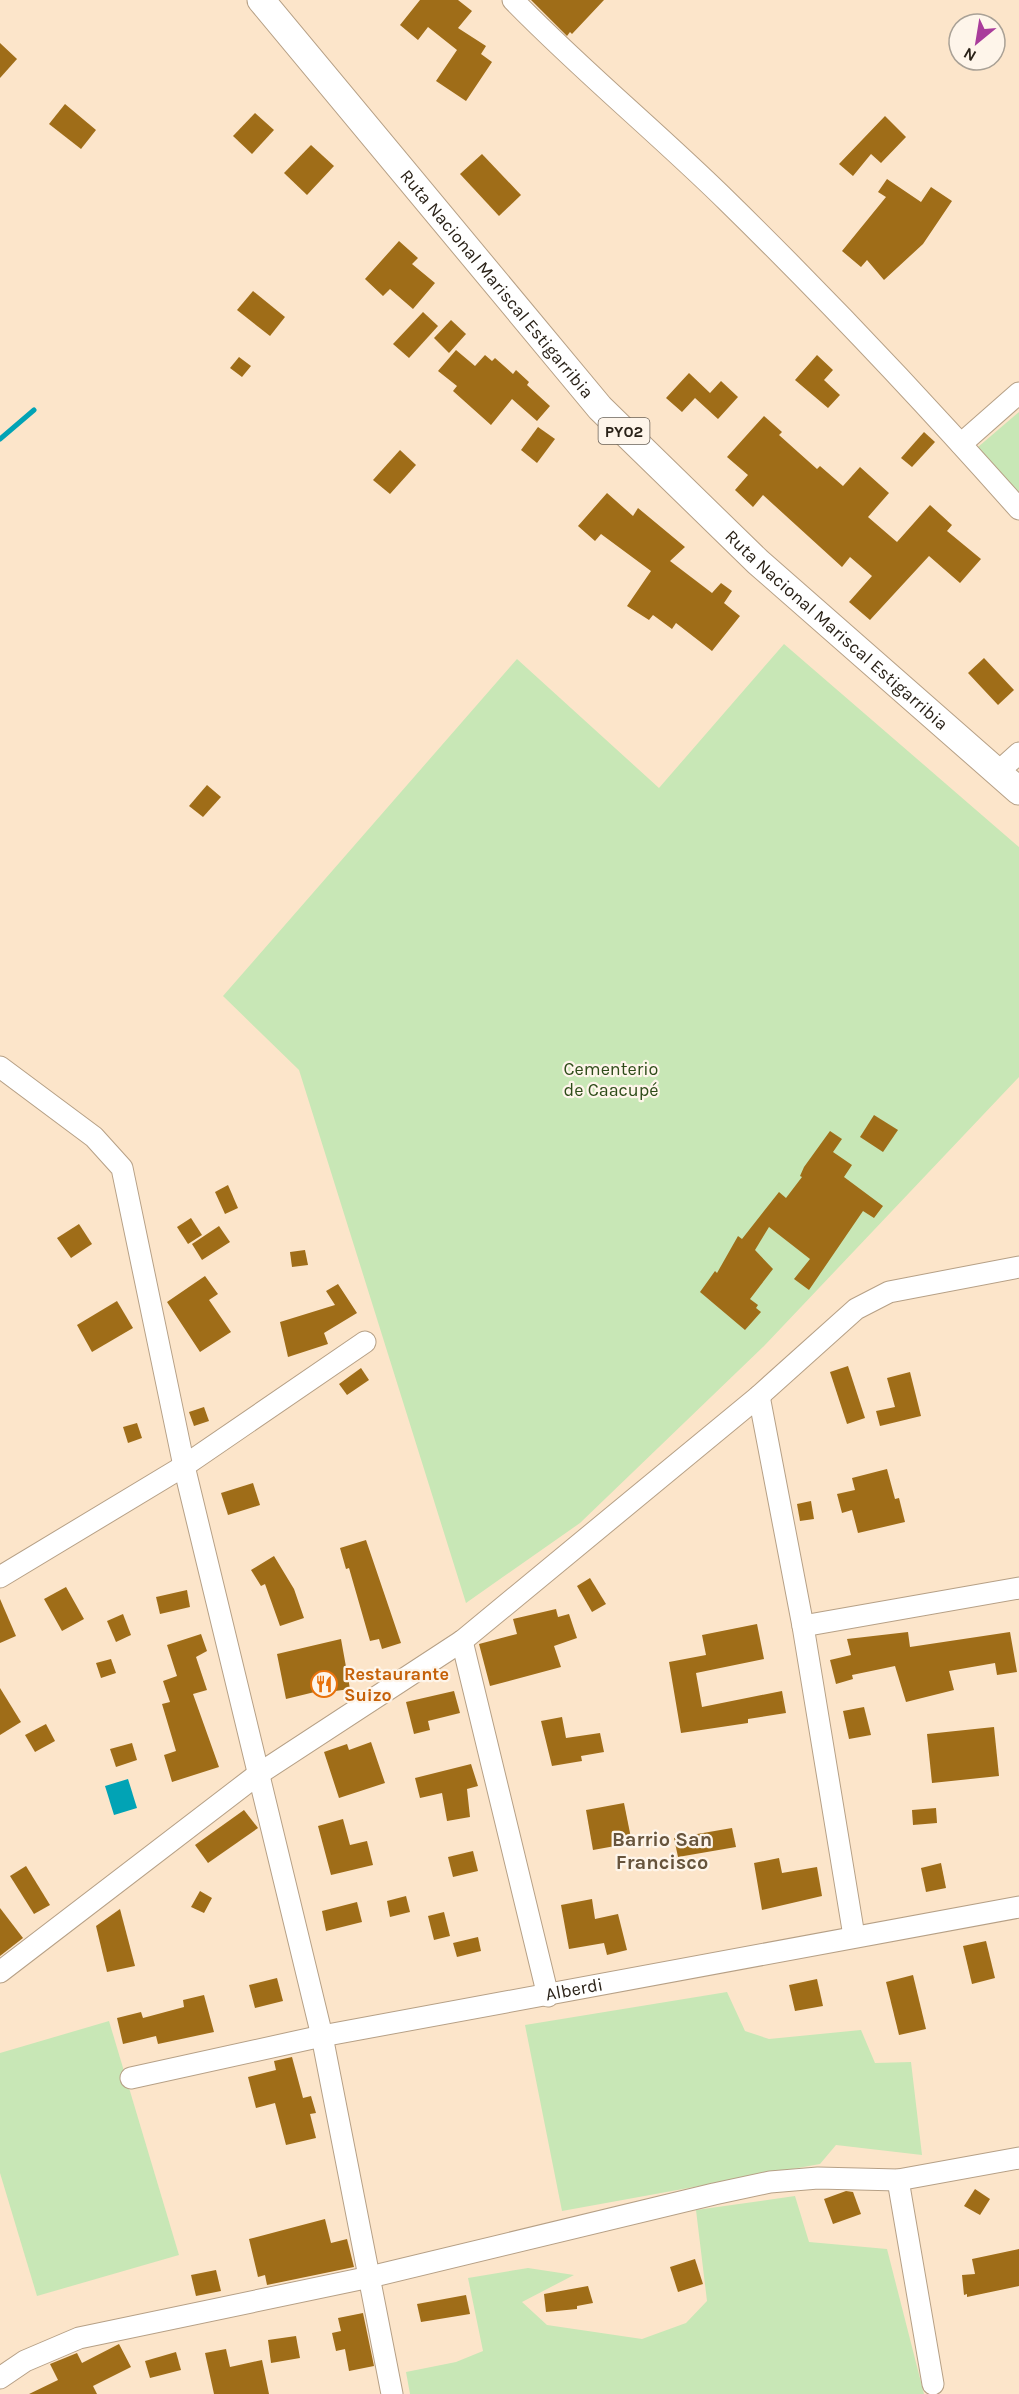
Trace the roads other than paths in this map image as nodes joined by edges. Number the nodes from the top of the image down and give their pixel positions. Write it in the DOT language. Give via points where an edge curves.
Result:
graph roads {
  1 [pos="261,0"];
  2 [pos="513,0"];
  3 [pos="1019,393"];
  4 [pos="961,444"];
  5 [pos="1019,510"];
  6 [pos="1019,753"];
  7 [pos="998,772"];
  8 [pos="1019,790"];
  9 [pos="0,1067"];
  10 [pos="1019,1267"];
  11 [pos="365,1342"];
  12 [pos="759,1396"];
  13 [pos="184,1466"];
  14 [pos="0,1577"];
  15 [pos="1019,1588"];
  16 [pos="802,1626"];
  17 [pos="462,1641"];
  18 [pos="257,1775"];
  19 [pos="1019,1907"];
  20 [pos="854,1936"];
  21 [pos="0,1972"];
  22 [pos="548,1996"];
  23 [pos="322,2036"];
  24 [pos="131,2078"];
  25 [pos="1019,2158"];
  26 [pos="897,2180"];
  27 [pos="370,2277"];
  28 [pos="0,2378"];
  29 [pos="933,2384"];
  30 [pos="392,2394"];
  1 -- 7 [label="main road, Ruta Nacional Mariscal Estigarribia / PY02" via="600,408 758,562"];
  2 -- 4 [label="street" via="566,55 728,202"];
  3 -- 4 [label="street"];
  4 -- 5 [label="street"];
  6 -- 7 [label="street"];
  7 -- 8 [label="main road, Ruta Nacional Mariscal Estigarribia / PY02"];
  9 -- 13 [label="street" via="94,1137 122,1168"];
  10 -- 12 [label="street" via="889,1292 856,1308"];
  11 -- 13 [label="street"];
  12 -- 16 [label="street"];
  12 -- 17 [label="street"];
  13 -- 14 [label="street"];
  13 -- 18 [label="street"];
  15 -- 16 [label="street"];
  16 -- 20 [label="street"];
  17 -- 18 [label="street"];
  17 -- 22 [label="street"];
  18 -- 21 [label="street"];
  18 -- 23 [label="street"];
  19 -- 20 [label="street, Alberdi"];
  20 -- 22 [label="street, Alberdi"];
  22 -- 23 [label="street, Alberdi"];
  23 -- 24 [label="street, Alberdi"];
  23 -- 27 [label="street"];
  25 -- 26 [label="street"];
  26 -- 27 [label="street" via="818,2178 770,2182"];
  26 -- 29 [label="street"];
  27 -- 28 [label="street" via="79,2338 25,2361"];
  27 -- 30 [label="street"];
}
